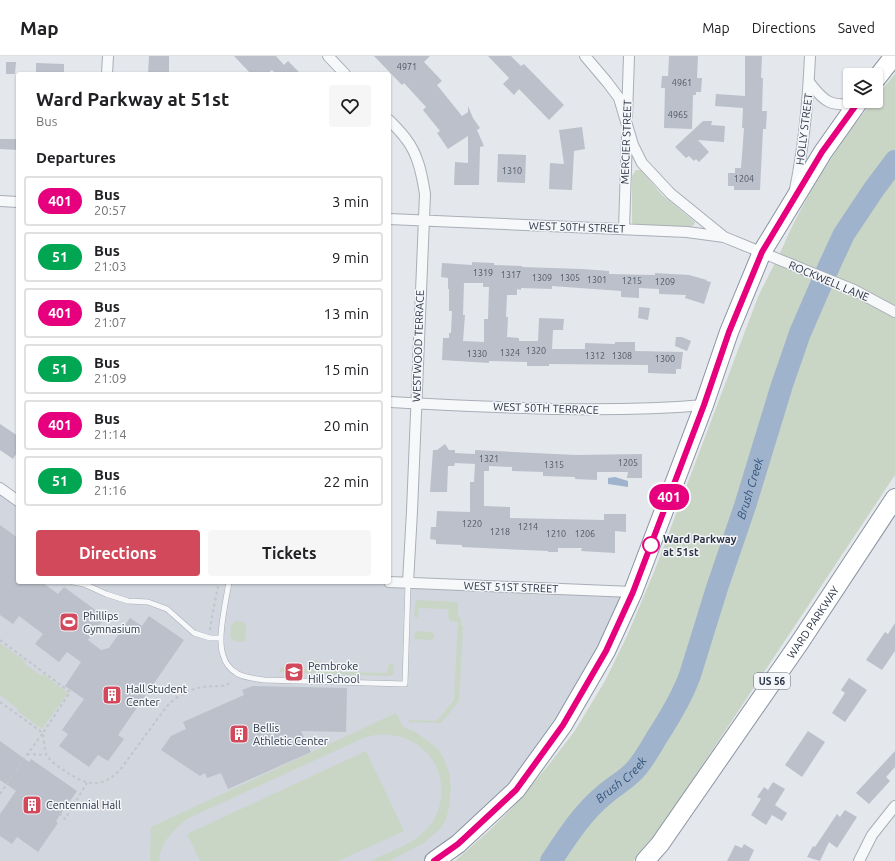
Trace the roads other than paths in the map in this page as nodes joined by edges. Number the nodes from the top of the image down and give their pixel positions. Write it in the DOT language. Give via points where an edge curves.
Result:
graph roads {
  1 [pos="108,56"];
  2 [pos="328,56"];
  3 [pos="585,56"];
  4 [pos="629,56"];
  5 [pos="810,56"];
  6 [pos="894,56"];
  7 [pos="883,70"];
  8 [pos="107,72"];
  9 [pos="343,72"];
  10 [pos="809,82"];
  11 [pos="843,105"];
  12 [pos="853,108"];
  13 [pos="391,122"];
  14 [pos="627,125"];
  15 [pos="794,199"];
  16 [pos="0,201"];
  17 [pos="16,202"];
  18 [pos="391,219"];
  19 [pos="423,220"];
  20 [pos="624,229"];
  21 [pos="724,238"];
  22 [pos="762,252"];
  23 [pos="895,312"];
  24 [pos="391,402"];
  25 [pos="416,403"];
  26 [pos="704,405"];
  27 [pos="0,488"];
  28 [pos="895,498"];
  29 [pos="16,500"];
  30 [pos="391,582"];
  31 [pos="408,583"];
  32 [pos="84,584"];
  33 [pos="229,584"];
  34 [pos="633,592"];
  35 [pos="221,638"];
  36 [pos="895,806"];
  37 [pos="660,844"];
  38 [pos="434,861"];
  39 [pos="645,861"];
  40 [pos="652,861"];
  41 [pos="859,861"];
  1 -- 8 [label="street"];
  2 -- 9 [label="street"];
  3 -- 14 [label="street" via="618,98"];
  4 -- 14 [label="street, MERCIER STREET"];
  5 -- 10 [label="street, HOLLY STREET"];
  6 -- 7 [label="highway"];
  10 -- 11 [label="street, HOLLY STREET" via="820,97 830,103"];
  10 -- 15 [label="street, HOLLY STREET" via="802,156"];
  12 -- 15 [label="highway"];
  13 -- 19 [label="street, WESTWOOD TERRACE" via="407,139 416,155 424,194"];
  14 -- 20 [label="street, MERCIER STREET"];
  14 -- 21 [label="street" via="632,145 642,163 671,194"];
  15 -- 22 [label="highway"];
  16 -- 17 [label="street"];
  18 -- 19 [label="street, WEST 50TH STREET"];
  19 -- 20 [label="street, WEST 50TH STREET"];
  19 -- 25 [label="street, WESTWOOD TERRACE"];
  20 -- 21 [label="street, WEST 50TH STREET" via="687,232"];
  21 -- 22 [label="street, WEST 50TH STREET"];
  22 -- 23 [label="street, ROCKWELL LANE" via="854,290"];
  22 -- 26 [label="highway" via="729,332"];
  24 -- 25 [label="street, WEST 50TH TERRACE"];
  25 -- 26 [label="street, WEST 50TH TERRACE" via="614,410"];
  25 -- 31 [label="street, WESTWOOD TERRACE"];
  26 -- 34 [label="highway"];
  27 -- 29 [label="street"];
  28 -- 37 [label="highway, WARD PARKWAY / US 56"];
  30 -- 31 [label="street, WEST 51ST STREET"];
  31 -- 34 [label="street, WEST 51ST STREET"];
  31 -- 35 [label="lane" via="405,684 265,680 248,677 230,668 222,655"];
  32 -- 35 [label="lane" via="128,601 148,602 167,609 194,633 210,638"];
  33 -- 35 [label="lane"];
  34 -- 38 [label="highway" via="606,651 567,718 516,790 458,844"];
  36 -- 41 [label="street" via="872,835"];
  37 -- 39 [label="highway, WARD PARKWAY / US 56"];
  37 -- 40 [label="street"];
}
